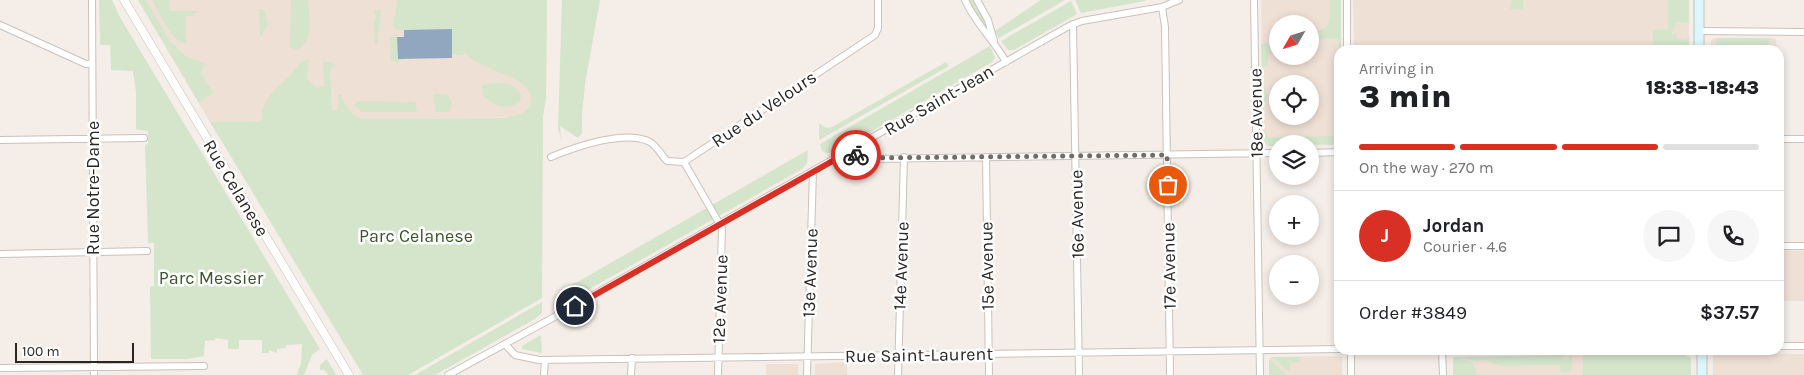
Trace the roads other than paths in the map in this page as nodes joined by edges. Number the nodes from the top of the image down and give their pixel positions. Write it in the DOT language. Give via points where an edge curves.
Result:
graph roads {
  1 [pos="92,0"];
  2 [pos="124,0"];
  3 [pos="878,0"];
  4 [pos="965,0"];
  5 [pos="977,0"];
  6 [pos="1179,0"];
  7 [pos="1254,0"];
  8 [pos="1347,0"];
  9 [pos="1698,0"];
  10 [pos="1162,7"];
  11 [pos="1073,24"];
  12 [pos="0,25"];
  13 [pos="1699,31"];
  14 [pos="1804,32"];
  15 [pos="994,42"];
  16 [pos="1347,45"];
  17 [pos="1699,45"];
  18 [pos="1006,62"];
  19 [pos="92,64"];
  20 [pos="93,138"];
  21 [pos="144,138"];
  22 [pos="1784,139"];
  23 [pos="1804,139"];
  24 [pos="0,140"];
  25 [pos="852,150"];
  26 [pos="1334,152"];
  27 [pos="1269,153"];
  28 [pos="1319,153"];
  29 [pos="1257,154"];
  30 [pos="1167,155"];
  31 [pos="1076,156"];
  32 [pos="551,157"];
  33 [pos="904,157"];
  34 [pos="986,157"];
  35 [pos="684,162"];
  36 [pos="814,171"];
  37 [pos="721,224"];
  38 [pos="1784,246"];
  39 [pos="1804,246"];
  40 [pos="147,251"];
  41 [pos="93,252"];
  42 [pos="0,254"];
  43 [pos="505,344"];
  44 [pos="1784,346"];
  45 [pos="1804,346"];
  46 [pos="1334,348"];
  47 [pos="1260,349"];
  48 [pos="1170,351"];
  49 [pos="1079,353"];
  50 [pos="989,354"];
  51 [pos="898,355"];
  52 [pos="1351,355"];
  53 [pos="1442,355"];
  54 [pos="1702,355"];
  55 [pos="808,356"];
  56 [pos="718,357"];
  57 [pos="632,358"];
  58 [pos="545,360"];
  59 [pos="204,366"];
  60 [pos="94,367"];
  61 [pos="0,368"];
  62 [pos="452,374"];
  63 [pos="94,375"];
  64 [pos="349,375"];
  65 [pos="544,375"];
  66 [pos="631,375"];
  67 [pos="718,375"];
  68 [pos="807,375"];
  69 [pos="898,375"];
  70 [pos="989,375"];
  71 [pos="1080,375"];
  72 [pos="1170,375"];
  73 [pos="1260,375"];
  74 [pos="1351,375"];
  75 [pos="1443,375"];
  76 [pos="1702,375"];
  1 -- 19 [label="street, Rue Notre-Dame"];
  2 -- 64 [label="street, Rue Celanese"];
  3 -- 35 [label="street, Rue du Velours" via="875,35"];
  4 -- 15 [label="street" via="980,27"];
  5 -- 15 [label="street" via="988,20"];
  6 -- 10 [label="street, Rue Saint-Jean"];
  7 -- 29 [label="street, 18e Avenue"];
  8 -- 16 [label="street"];
  9 -- 13 [label="main road"];
  10 -- 11 [label="street, Rue Saint-Jean"];
  10 -- 30 [label="street, 17e Avenue"];
  11 -- 18 [label="street, Rue Saint-Jean"];
  11 -- 31 [label="street, 16e Avenue"];
  12 -- 19 [label="street"];
  13 -- 14 [label="street"];
  13 -- 17 [label="main road"];
  15 -- 18 [label="street"];
  18 -- 25 [label="street, Rue Saint-Jean"];
  19 -- 20 [label="street, Rue Notre-Dame"];
  20 -- 21 [label="street"];
  20 -- 24 [label="street"];
  20 -- 41 [label="street, Rue Notre-Dame"];
  22 -- 23 [label="street"];
  25 -- 33 [label="street" via="865,158"];
  25 -- 36 [label="street, Rue Saint-Jean"];
  26 -- 28 [label="street"];
  27 -- 29 [label="street"];
  29 -- 30 [label="street"];
  29 -- 47 [label="street, 18e Avenue"];
  30 -- 31 [label="street"];
  30 -- 48 [label="street, 17e Avenue"];
  31 -- 34 [label="street"];
  31 -- 49 [label="street, 16e Avenue"];
  32 -- 35 [label="street" via="580,145 630,138 650,142 667,161"];
  33 -- 34 [label="street"];
  33 -- 51 [label="street, 14e Avenue"];
  34 -- 50 [label="street, 15e Avenue"];
  35 -- 37 [label="street"];
  36 -- 37 [label="street, Rue Saint-Jean"];
  36 -- 55 [label="street, 13e Avenue"];
  37 -- 43 [label="street, Rue Saint-Jean"];
  37 -- 56 [label="street, 12e Avenue"];
  38 -- 39 [label="street"];
  40 -- 41 [label="street"];
  41 -- 42 [label="street"];
  41 -- 60 [label="street, Rue Notre-Dame"];
  43 -- 58 [label="street, Rue Saint-Laurent" via="519,356"];
  43 -- 62 [label="street, Rue Saint-Jean"];
  44 -- 45 [label="street"];
  46 -- 47 [label="street, Rue Saint-Laurent"];
  47 -- 48 [label="street, Rue Saint-Laurent"];
  47 -- 73 [label="street, 18e Avenue"];
  48 -- 49 [label="street, Rue Saint-Laurent"];
  48 -- 72 [label="street, 17e Avenue"];
  49 -- 50 [label="street, Rue Saint-Laurent"];
  49 -- 71 [label="street, 16e Avenue"];
  50 -- 51 [label="street, Rue Saint-Laurent"];
  50 -- 70 [label="street, 15e Avenue"];
  51 -- 55 [label="street, Rue Saint-Laurent"];
  51 -- 69 [label="street, 14e Avenue"];
  52 -- 74 [label="street"];
  53 -- 75 [label="street"];
  54 -- 76 [label="main road"];
  55 -- 56 [label="street, Rue Saint-Laurent"];
  55 -- 68 [label="street, 13e Avenue"];
  56 -- 57 [label="street, Rue Saint-Laurent"];
  56 -- 67 [label="street, 12e Avenue"];
  57 -- 58 [label="street, Rue Saint-Laurent"];
  57 -- 66 [label="street"];
  58 -- 65 [label="street"];
  59 -- 60 [label="street"];
  60 -- 61 [label="street"];
  60 -- 63 [label="street, Rue Notre-Dame"];
}
